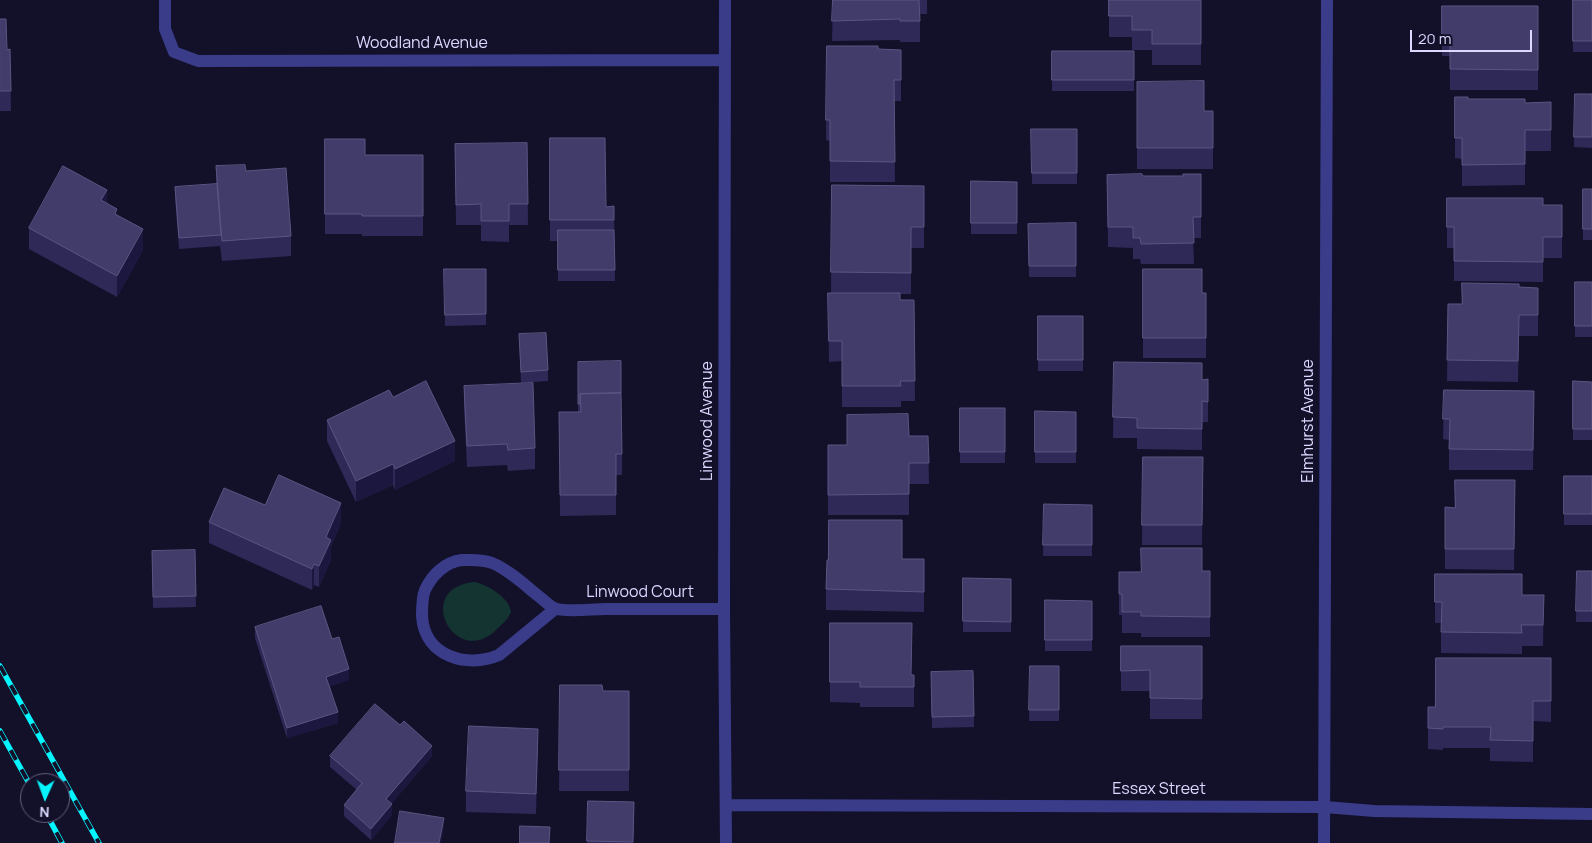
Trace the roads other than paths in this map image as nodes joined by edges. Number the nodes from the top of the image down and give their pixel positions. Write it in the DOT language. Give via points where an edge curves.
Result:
graph roads {
  1 [pos="165,0"];
  2 [pos="725,0"];
  3 [pos="1328,0"];
  4 [pos="725,60"];
  5 [pos="555,609"];
  6 [pos="724,609"];
  7 [pos="726,805"];
  8 [pos="1324,807"];
  9 [pos="1592,814"];
  10 [pos="726,843"];
  11 [pos="1324,843"];
  1 -- 4 [label="street, Woodland Avenue" via="165,29 174,52 198,61"];
  2 -- 4 [label="street, Linwood Avenue"];
  3 -- 8 [label="street, Elmhurst Avenue"];
  4 -- 6 [label="street, Linwood Avenue"];
  5 -- 5 [label="street" via="492,563 474,559 456,561 432,578 424,592 423,626 431,642 446,655 474,661 499,655"];
  5 -- 6 [label="street, Linwood Court"];
  6 -- 7 [label="street, Linwood Avenue"];
  7 -- 8 [label="street, Essex Street"];
  7 -- 10 [label="street, Linwood Avenue"];
  8 -- 9 [label="street, Essex Street" via="1374,811"];
  8 -- 11 [label="street, Elmhurst Avenue"];
}
